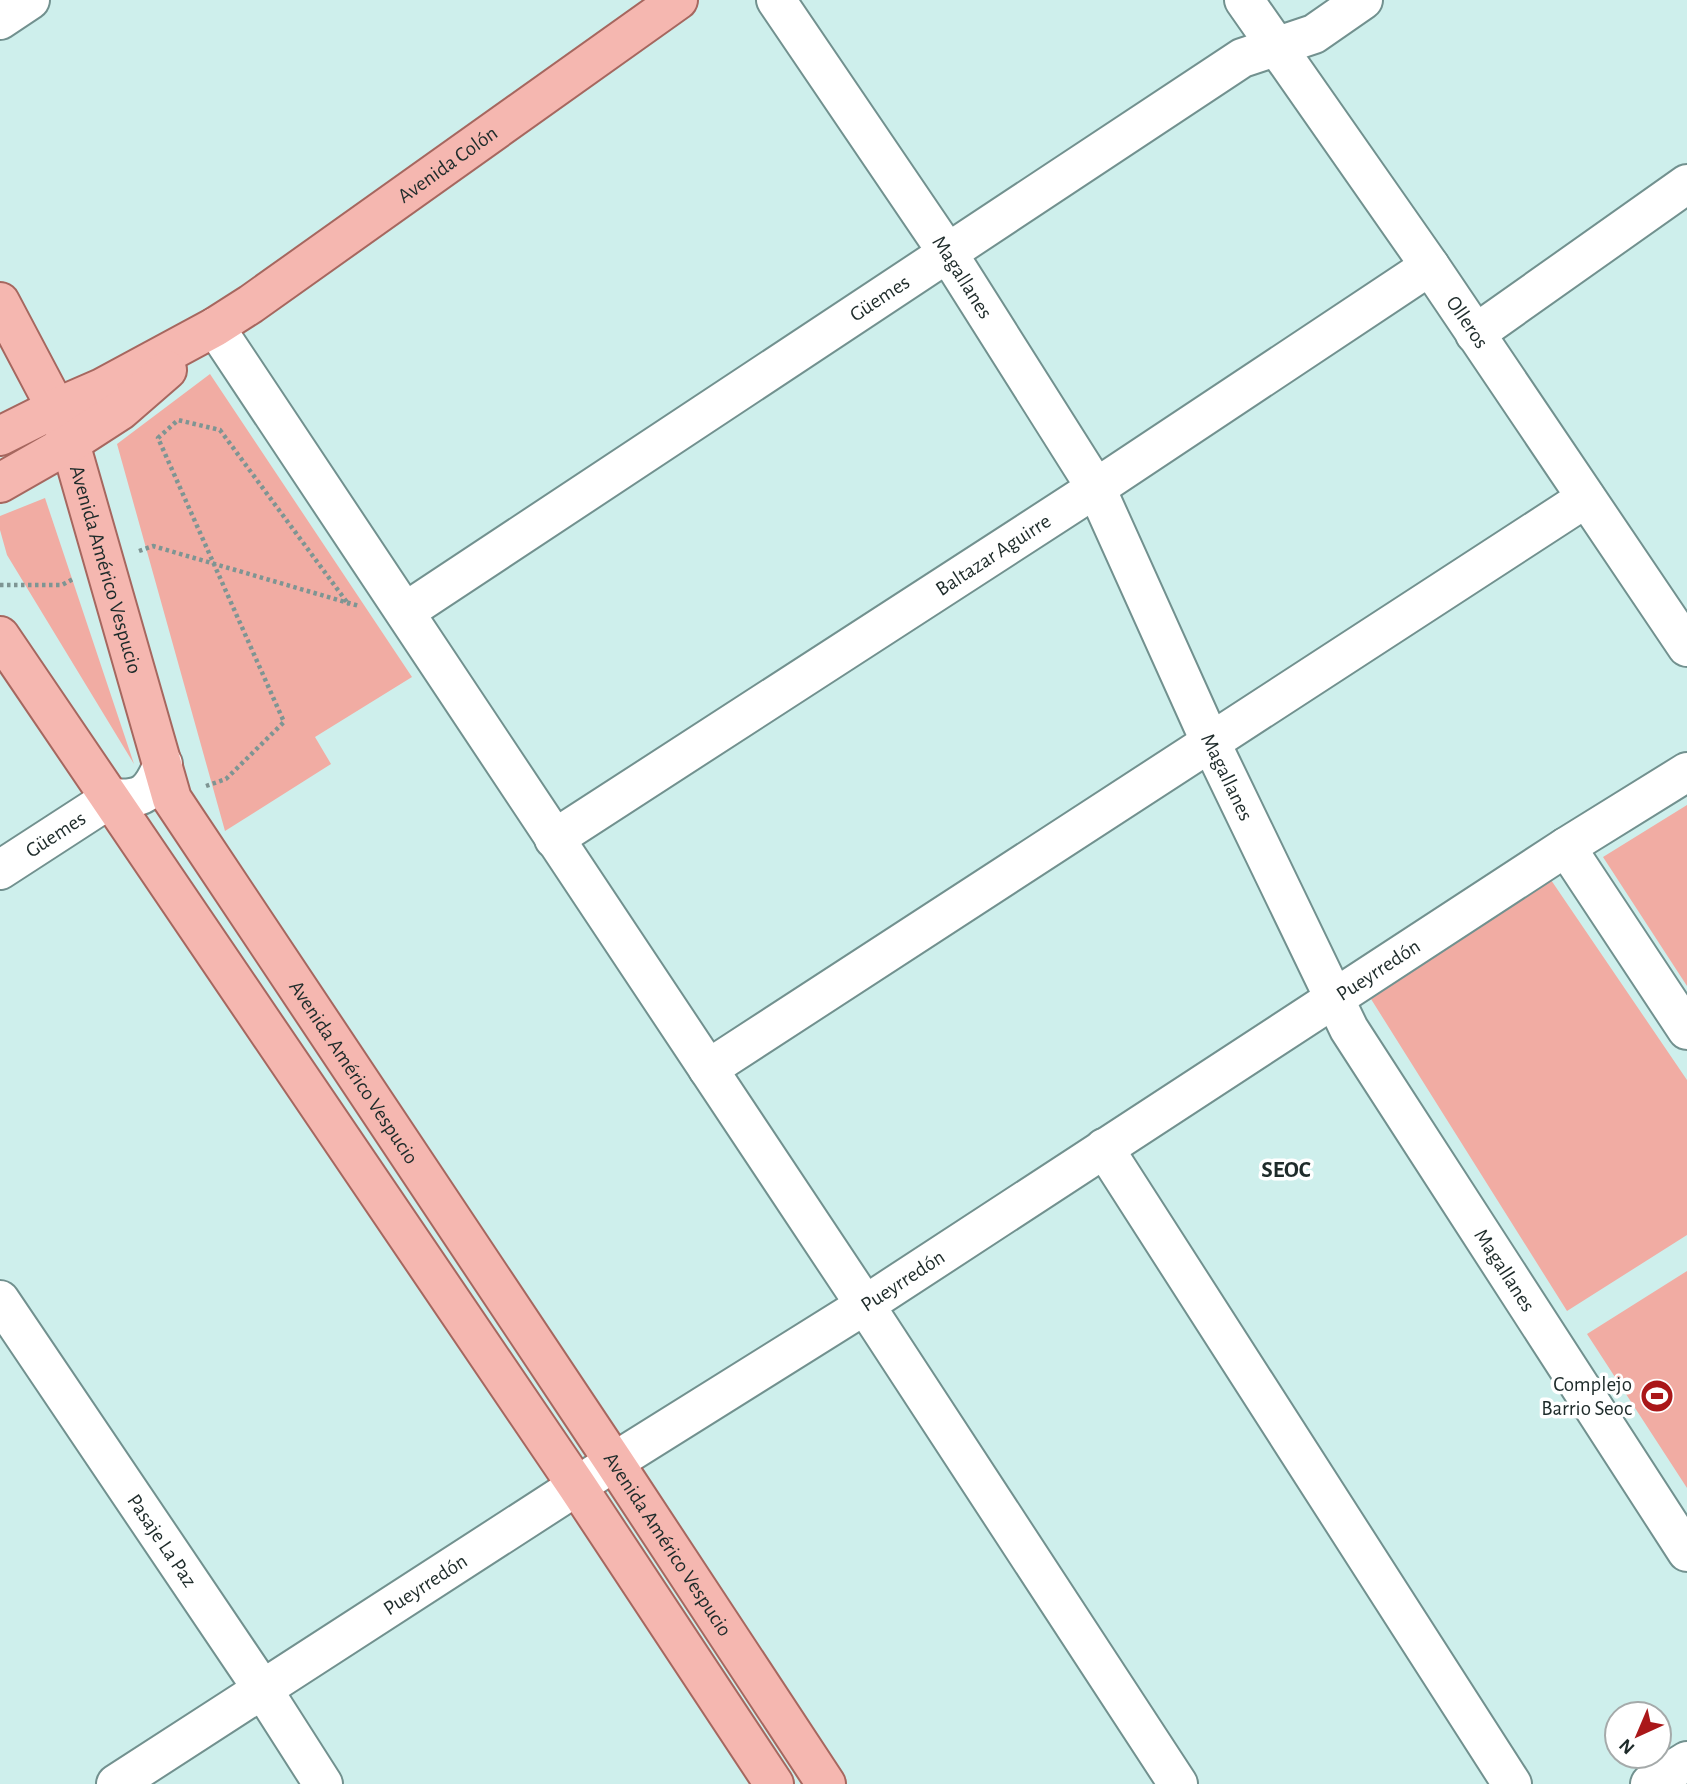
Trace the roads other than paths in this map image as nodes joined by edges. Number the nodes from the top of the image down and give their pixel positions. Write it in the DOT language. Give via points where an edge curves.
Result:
graph roads {
  1 [pos="30,0"];
  2 [pos="677,0"];
  3 [pos="776,0"];
  4 [pos="1244,0"];
  5 [pos="1363,0"];
  6 [pos="0,20"];
  7 [pos="1277,45"];
  8 [pos="1687,184"];
  9 [pos="947,252"];
  10 [pos="1430,266"];
  11 [pos="0,302"];
  12 [pos="215,327"];
  13 [pos="1475,334"];
  14 [pos="56,408"];
  15 [pos="2,432"];
  16 [pos="70,443"];
  17 [pos="10,478"];
  18 [pos="1096,488"];
  19 [pos="1586,498"];
  20 [pos="405,611"];
  21 [pos="0,636"];
  22 [pos="1687,647"];
  23 [pos="1210,741"];
  24 [pos="1687,772"];
  25 [pos="168,782"];
  26 [pos="111,798"];
  27 [pos="554,839"];
  28 [pos="1566,847"];
  29 [pos="0,870"];
  30 [pos="1333,998"];
  31 [pos="1687,1030"];
  32 [pos="708,1069"];
  33 [pos="1104,1148"];
  34 [pos="0,1300"];
  35 [pos="865,1305"];
  36 [pos="614,1462"];
  37 [pos="577,1486"];
  38 [pos="1687,1552"];
  39 [pos="263,1689"];
  40 [pos="1687,1761"];
  41 [pos="116,1784"];
  42 [pos="323,1784"];
  43 [pos="774,1784"];
  44 [pos="826,1784"];
  45 [pos="1178,1784"];
  46 [pos="1511,1784"];
  47 [pos="1650,1784"];
  1 -- 6 [label="street"];
  2 -- 12 [label="main road, Avenida Colón"];
  3 -- 9 [label="street, Magallanes"];
  4 -- 7 [label="street, Olleros"];
  5 -- 7 [label="street, Güemes" via="1314,34"];
  7 -- 9 [label="street, Güemes" via="1242,58"];
  7 -- 10 [label="street, Olleros"];
  8 -- 13 [label="street"];
  9 -- 18 [label="street, Magallanes"];
  9 -- 20 [label="street, Güemes"];
  10 -- 13 [label="street, Olleros"];
  10 -- 18 [label="street, Baltazar Aguirre"];
  11 -- 14 [label="main road, Avenida Américo Vespucio"];
  12 -- 14 [label="main road, Avenida Colón"];
  12 -- 16 [label="main road, Avenida Colón" via="121,410"];
  12 -- 20 [label="street"];
  13 -- 19 [label="street, Olleros"];
  14 -- 15 [label="main road, Avenida Colón"];
  14 -- 16 [label="main road, Avenida Américo Vespucio"];
  15 -- 17 [label="main road"];
  16 -- 17 [label="main road, Avenida Colón"];
  16 -- 25 [label="main road, Avenida Américo Vespucio"];
  18 -- 23 [label="street, Magallanes"];
  18 -- 27 [label="street, Baltazar Aguirre"];
  19 -- 22 [label="street, Olleros"];
  19 -- 23 [label="street"];
  20 -- 27 [label="street"];
  21 -- 26 [label="main road, Avenida Américo Vespucio"];
  23 -- 30 [label="street, Magallanes"];
  23 -- 32 [label="street"];
  24 -- 28 [label="street, Pueyrredón"];
  25 -- 26 [label="street" via="155,784 145,794"];
  25 -- 36 [label="main road, Avenida Américo Vespucio"];
  26 -- 29 [label="street, Güemes"];
  26 -- 37 [label="main road, Avenida Américo Vespucio"];
  27 -- 32 [label="street"];
  28 -- 30 [label="street, Pueyrredón"];
  28 -- 31 [label="street"];
  30 -- 33 [label="street, Pueyrredón"];
  30 -- 38 [label="street, Magallanes"];
  32 -- 35 [label="street"];
  33 -- 35 [label="street, Pueyrredón"];
  33 -- 46 [label="street"];
  34 -- 39 [label="street, Pasaje La Paz"];
  35 -- 36 [label="street, Pueyrredón"];
  35 -- 45 [label="street"];
  36 -- 37 [label="street, Pueyrredón"];
  36 -- 44 [label="main road, Avenida Américo Vespucio"];
  37 -- 39 [label="street, Pueyrredón"];
  37 -- 43 [label="main road, Avenida Américo Vespucio"];
  39 -- 41 [label="street, Pueyrredón"];
  39 -- 42 [label="street, Pasaje La Paz"];
  40 -- 47 [label="street"];
}
